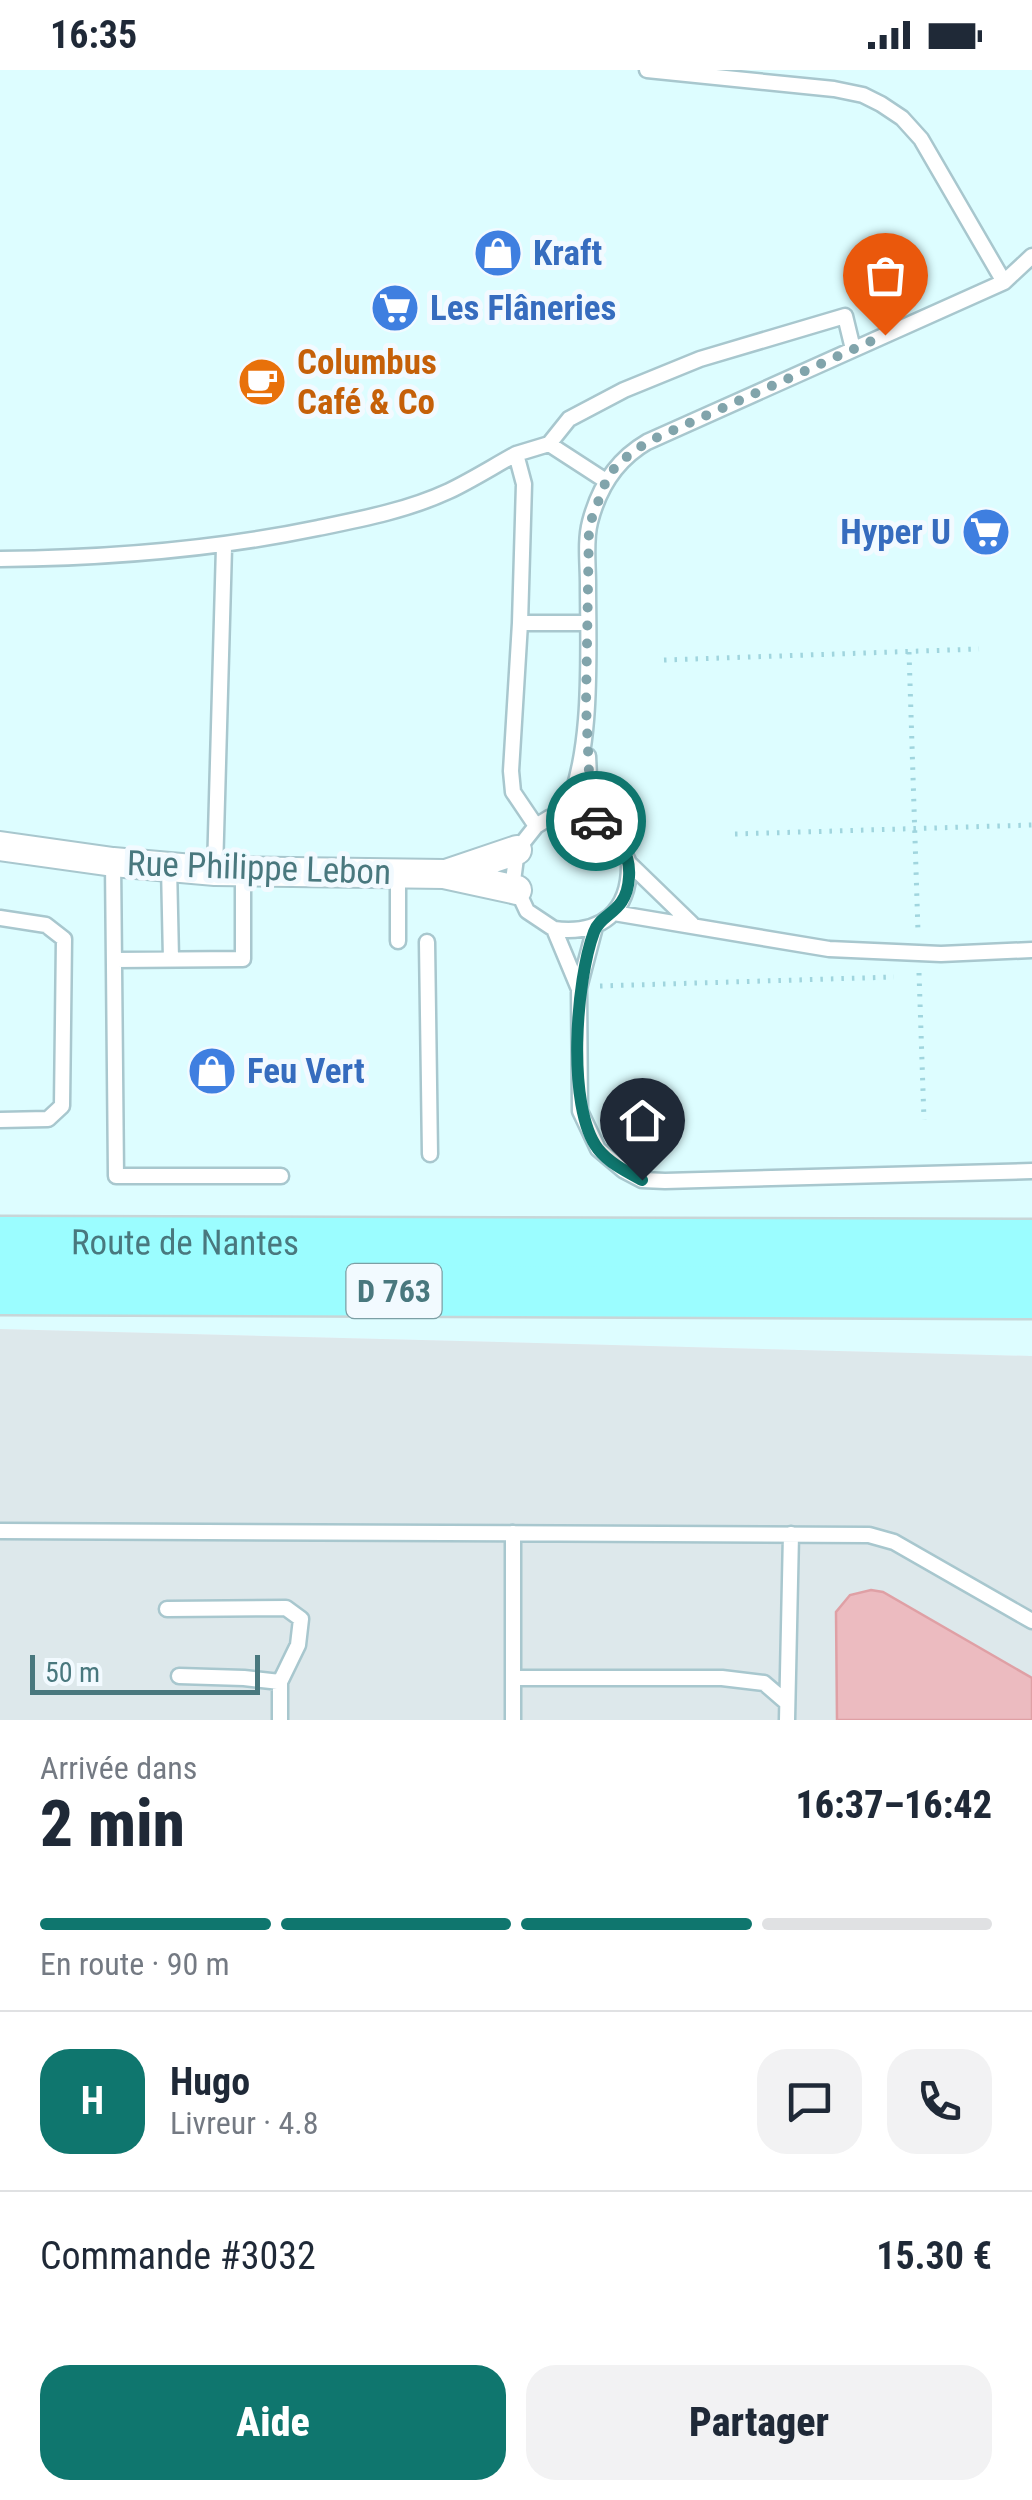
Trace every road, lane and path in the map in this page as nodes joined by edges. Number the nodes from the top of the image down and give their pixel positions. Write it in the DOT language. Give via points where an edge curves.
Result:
graph roads {
  1 [pos="647,70"];
  2 [pos="1032,256"];
  3 [pos="1026,272"];
  4 [pos="1004,282"];
  5 [pos="853,349"];
  6 [pos="549,444"];
  7 [pos="516,454"];
  8 [pos="606,481"];
  9 [pos="224,547"];
  10 [pos="0,559"];
  11 [pos="588,623"];
  12 [pos="520,624"];
  13 [pos="979,650"];
  14 [pos="909,652"];
  15 [pos="664,660"];
  16 [pos="586,705"];
  17 [pos="564,814"];
  18 [pos="591,817"];
  19 [pos="1032,825"];
  20 [pos="536,826"];
  21 [pos="914,829"];
  22 [pos="735,834"];
  23 [pos="0,846"];
  24 [pos="517,850"];
  25 [pos="112,862"];
  26 [pos="629,863"];
  27 [pos="169,866"];
  28 [pos="229,872"];
  29 [pos="398,873"];
  30 [pos="444,874"];
  31 [pos="515,886"];
  32 [pos="614,913"];
  33 [pos="0,918"];
  34 [pos="692,924"];
  35 [pos="595,926"];
  36 [pos="554,929"];
  37 [pos="398,940"];
  38 [pos="427,942"];
  39 [pos="1032,950"];
  40 [pos="919,953"];
  41 [pos="171,959"];
  42 [pos="114,960"];
  43 [pos="919,976"];
  44 [pos="936,976"];
  45 [pos="901,977"];
  46 [pos="597,986"];
  47 [pos="579,989"];
  48 [pos="0,1120"];
  49 [pos="924,1120"];
  50 [pos="430,1154"];
  51 [pos="1032,1170"];
  52 [pos="281,1176"];
  53 [pos="0,1242"];
  54 [pos="1032,1245"];
  55 [pos="0,1289"];
  56 [pos="1032,1293"];
  57 [pos="0,1532"];
  58 [pos="513,1533"];
  59 [pos="791,1534"];
  60 [pos="167,1609"];
  61 [pos="1032,1621"];
  62 [pos="179,1676"];
  63 [pos="513,1678"];
  64 [pos="280,1682"];
  65 [pos="786,1702"];
  66 [pos="280,1720"];
  67 [pos="514,1720"];
  68 [pos="787,1720"];
  1 -- 4 [label="lane" via="834,89 881,104 920,139"];
  2 -- 3 [label="lane"];
  3 -- 4 [label="lane"];
  4 -- 5 [label="lane"];
  5 -- 6 [label="lane" via="845,316 700,359 569,419"];
  5 -- 8 [label="lane" via="647,442"];
  6 -- 7 [label="lane"];
  6 -- 8 [label="lane"];
  7 -- 9 [label="lane" via="448,492 373,517"];
  7 -- 12 [label="lane" via="524,484"];
  8 -- 11 [label="lane" via="589,526"];
  9 -- 10 [label="lane"];
  9 -- 28 [label="lane"];
  11 -- 12 [label="lane"];
  11 -- 16 [label="lane"];
  12 -- 20 [label="lane" via="511,771 513,792"];
  13 -- 14 [label="path"];
  14 -- 15 [label="path"];
  14 -- 21 [label="path"];
  16 -- 17 [label="lane" via="577,788"];
  16 -- 18 [label="lane"];
  17 -- 18 [label="lane"];
  17 -- 20 [label="lane"];
  18 -- 26 [label="lane" via="616,835"];
  19 -- 21 [label="path"];
  20 -- 24 [label="lane"];
  21 -- 22 [label="path"];
  21 -- 40 [label="path"];
  23 -- 25 [label="street, Rue Philippe Lebon"];
  24 -- 30 [label="street"];
  24 -- 31 [label="lane"];
  25 -- 27 [label="street, Rue Philippe Lebon"];
  25 -- 42 [label="lane"];
  26 -- 32 [label="lane" via="624,898"];
  26 -- 34 [label="lane"];
  27 -- 28 [label="street, Rue Philippe Lebon"];
  27 -- 41 [label="lane"];
  28 -- 29 [label="street, Rue Philippe Lebon"];
  28 -- 41 [label="lane" via="243,959"];
  29 -- 30 [label="street, Rue Philippe Lebon"];
  29 -- 37 [label="lane"];
  30 -- 31 [label="street, Rue Philippe Lebon"];
  31 -- 36 [label="lane" via="526,911"];
  32 -- 34 [label="lane"];
  32 -- 35 [label="lane"];
  33 -- 48 [label="lane" via="46,925 64,939 62,1106 48,1119"];
  34 -- 40 [label="lane" via="829,949"];
  35 -- 36 [label="lane"];
  35 -- 47 [label="lane"];
  36 -- 47 [label="lane"];
  38 -- 50 [label="lane"];
  39 -- 40 [label="lane"];
  40 -- 43 [label="path"];
  41 -- 42 [label="lane"];
  42 -- 52 [label="lane" via="116,1176"];
  43 -- 44 [label="path"];
  43 -- 49 [label="path"];
  45 -- 46 [label="path"];
  47 -- 51 [label="lane" via="580,1111 598,1149 642,1180"];
  53 -- 54 [label="highway, Route de Nantes / D 763"];
  55 -- 56 [label="highway, Route de Nantes / D 763"];
  57 -- 58 [label="lane"];
  58 -- 59 [label="lane"];
  58 -- 63 [label="lane"];
  59 -- 61 [label="lane" via="869,1535 894,1542"];
  59 -- 65 [label="lane"];
  60 -- 64 [label="lane" via="286,1608 301,1618 298,1645"];
  62 -- 64 [label="lane"];
  63 -- 65 [label="lane" via="722,1678 764,1682"];
  63 -- 67 [label="lane"];
  64 -- 66 [label="lane"];
  65 -- 68 [label="lane"];
}
